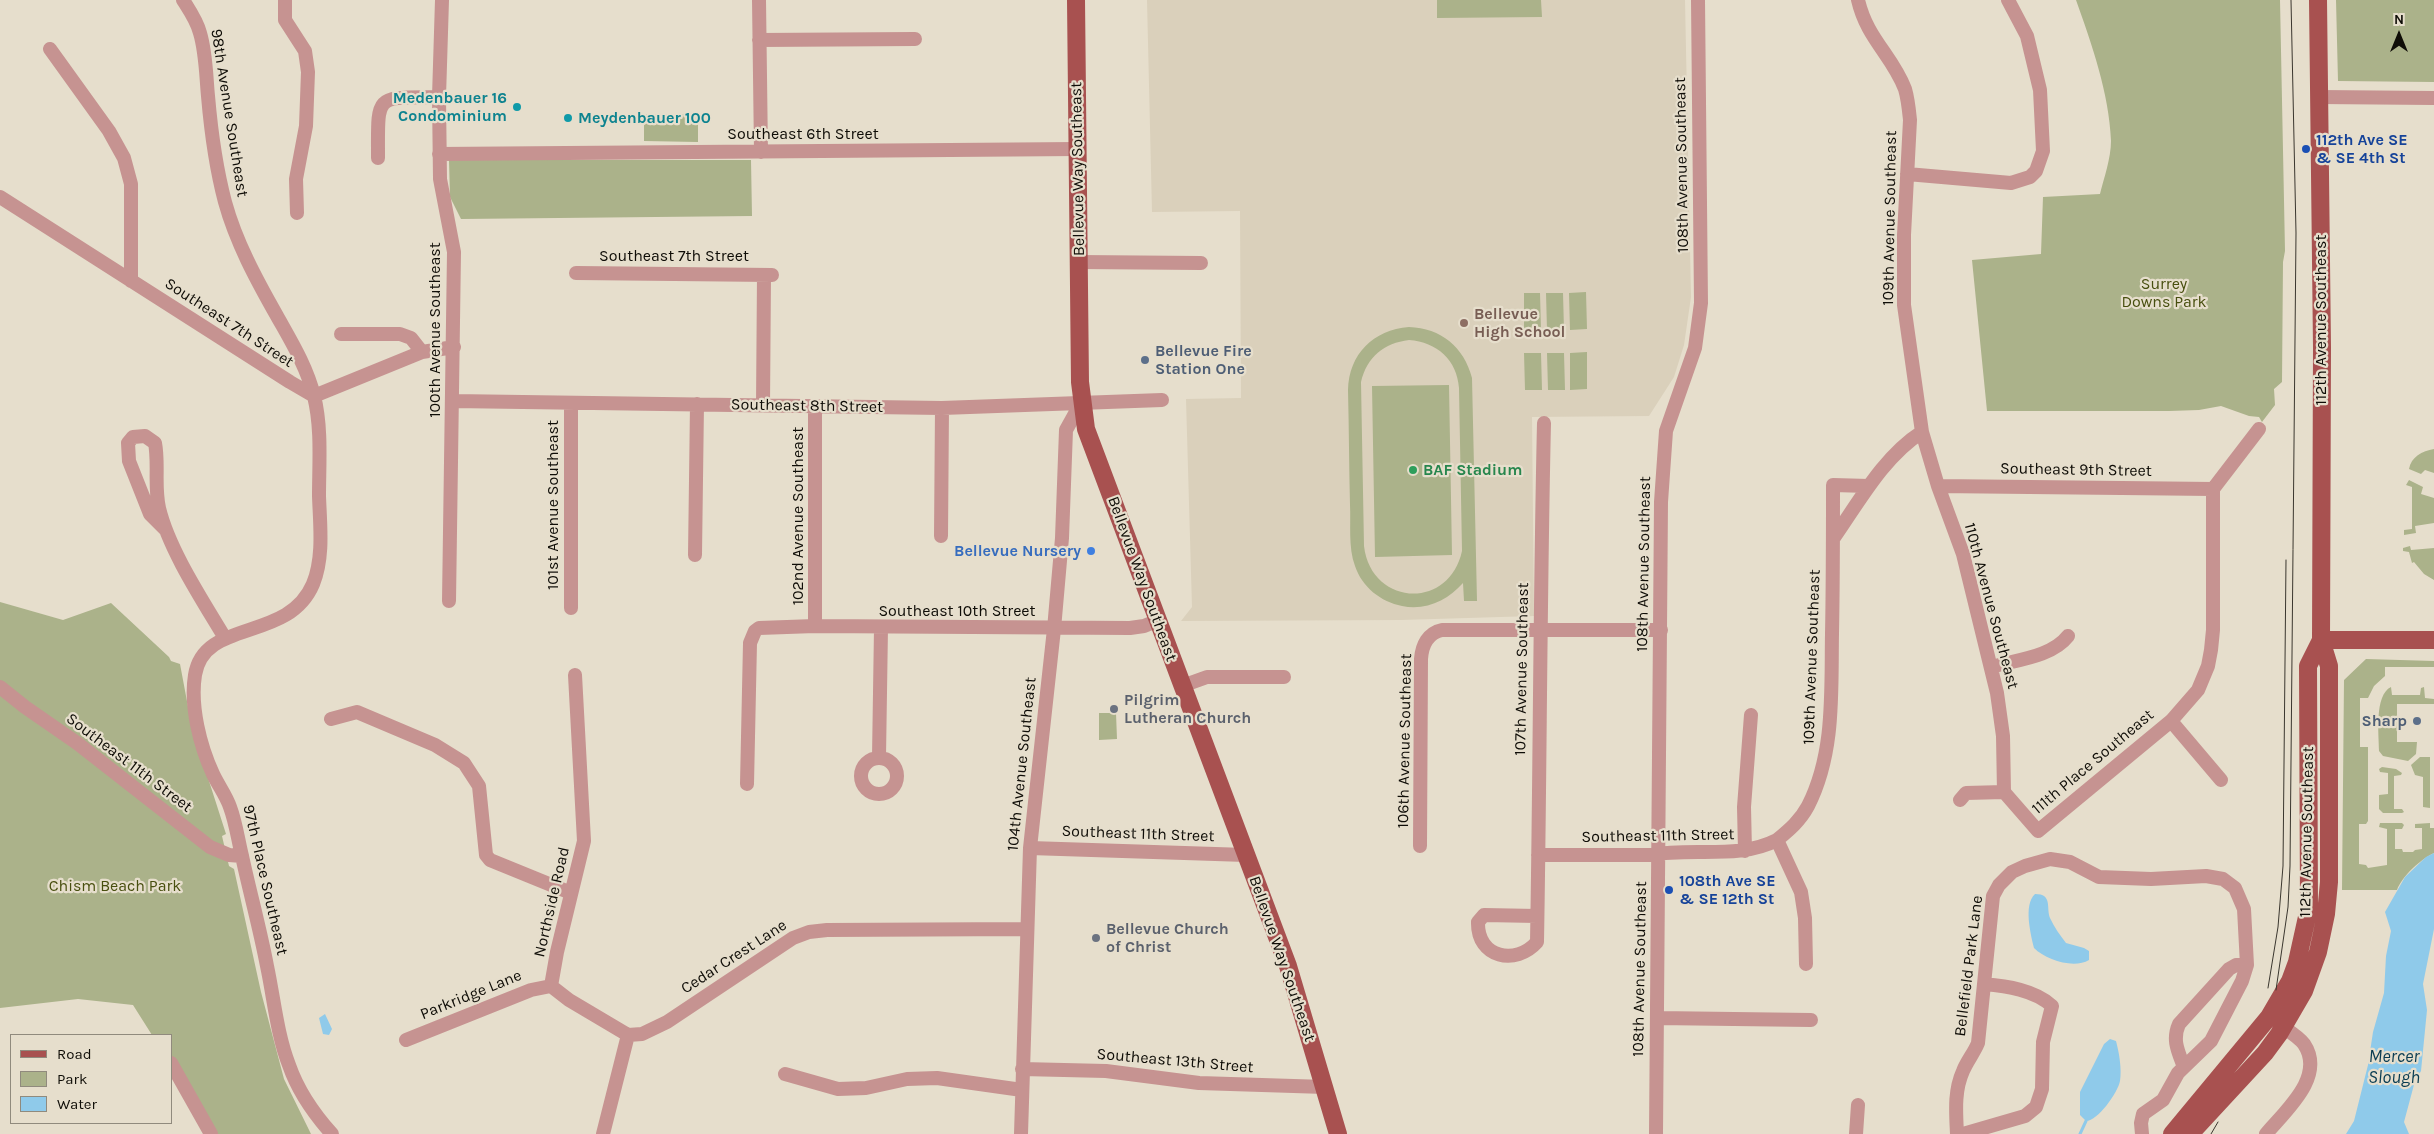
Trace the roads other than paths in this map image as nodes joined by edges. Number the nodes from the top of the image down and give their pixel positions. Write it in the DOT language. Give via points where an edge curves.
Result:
graph roads {
  1 [pos="183,0"];
  2 [pos="285,0"];
  3 [pos="442,0"];
  4 [pos="759,0"];
  5 [pos="1076,0"];
  6 [pos="1698,0"];
  7 [pos="1858,0"];
  8 [pos="2008,0"];
  9 [pos="2318,0"];
  10 [pos="915,38"];
  11 [pos="759,40"];
  12 [pos="50,49"];
  13 [pos="2319,96"];
  14 [pos="438,97"];
  15 [pos="2434,98"];
  16 [pos="1077,149"];
  17 [pos="761,152"];
  18 [pos="439,154"];
  19 [pos="378,158"];
  20 [pos="1907,174"];
  21 [pos="0,197"];
  22 [pos="297,213"];
  23 [pos="1078,262"];
  24 [pos="1201,263"];
  25 [pos="576,273"];
  26 [pos="132,281"];
  27 [pos="341,334"];
  28 [pos="454,347"];
  29 [pos="422,352"];
  30 [pos="314,396"];
  31 [pos="1162,400"];
  32 [pos="453,401"];
  33 [pos="571,403"];
  34 [pos="1082,403"];
  35 [pos="697,404"];
  36 [pos="764,405"];
  37 [pos="815,406"];
  38 [pos="942,408"];
  39 [pos="1544,423"];
  40 [pos="2259,429"];
  41 [pos="1922,432"];
  42 [pos="1869,486"];
  43 [pos="1938,486"];
  44 [pos="2212,489"];
  45 [pos="165,529"];
  46 [pos="941,536"];
  47 [pos="1833,539"];
  48 [pos="695,555"];
  49 [pos="449,601"];
  50 [pos="571,608"];
  51 [pos="1159,620"];
  52 [pos="815,626"];
  53 [pos="881,628"];
  54 [pos="1540,628"];
  55 [pos="1054,629"];
  56 [pos="1661,630"];
  57 [pos="2068,636"];
  58 [pos="226,638"];
  59 [pos="2321,640"];
  60 [pos="2434,640"];
  61 [pos="1991,667"];
  62 [pos="574,675"];
  63 [pos="1284,677"];
  64 [pos="1182,686"];
  65 [pos="0,687"];
  66 [pos="1751,714"];
  67 [pos="331,719"];
  68 [pos="2171,721"];
  69 [pos="879,757"];
  70 [pos="2221,780"];
  71 [pos="747,784"];
  72 [pos="2004,792"];
  73 [pos="1960,800"];
  74 [pos="1777,840"];
  75 [pos="1420,846"];
  76 [pos="1030,848"];
  77 [pos="1745,851"];
  78 [pos="1246,854"];
  79 [pos="1659,854"];
  80 [pos="1538,855"];
  81 [pos="242,856"];
  82 [pos="571,893"];
  83 [pos="1537,916"];
  84 [pos="1027,929"];
  85 [pos="1806,964"];
  86 [pos="2247,965"];
  87 [pos="1984,984"];
  88 [pos="551,986"];
  89 [pos="2269,1017"];
  90 [pos="1657,1018"];
  91 [pos="1811,1020"];
  92 [pos="2283,1028"];
  93 [pos="628,1035"];
  94 [pos="406,1040"];
  95 [pos="172,1065"];
  96 [pos="2184,1067"];
  97 [pos="1022,1069"];
  98 [pos="785,1074"];
  99 [pos="1325,1088"];
  100 [pos="1022,1090"];
  101 [pos="1858,1105"];
  102 [pos="211,1134"];
  103 [pos="332,1134"];
  104 [pos="603,1134"];
  105 [pos="1021,1134"];
  106 [pos="1338,1134"];
  107 [pos="1656,1134"];
  108 [pos="1856,1134"];
  109 [pos="1957,1134"];
  110 [pos="1963,1134"];
  111 [pos="2142,1134"];
  112 [pos="2172,1134"];
  113 [pos="2190,1134"];
  114 [pos="2266,1134"];
  1 -- 30 [label="street, 98th Avenue Southeast" via="195,20 204,47 217,164 234,233 294,345"];
  2 -- 22 [label="street" via="285,20 305,51 308,72 306,126 296,179"];
  3 -- 14 [label="street, 100th Avenue Southeast"];
  4 -- 11 [label="street"];
  5 -- 16 [label="main road, Bellevue Way Southeast"];
  6 -- 56 [label="street, 108th Avenue Southeast" via="1701,303 1695,348 1669,420 1664,447"];
  7 -- 20 [label="street, 109th Avenue Southeast" via="1869,32 1905,90 1910,120"];
  8 -- 20 [label="street" via="2027,36 2040,90 2043,151 2036,171 2030,177 2011,183"];
  9 -- 13 [label="main road, 112th Avenue Southeast"];
  10 -- 11 [label="street"];
  11 -- 17 [label="street"];
  12 -- 26 [label="street" via="109,131 126,163 131,184"];
  13 -- 15 [label="street"];
  13 -- 59 [label="main road, 112th Avenue Southeast"];
  14 -- 18 [label="street, 100th Avenue Southeast"];
  14 -- 19 [label="street" via="392,97 381,104"];
  16 -- 17 [label="street, Southeast 6th Street"];
  16 -- 23 [label="main road, Bellevue Way Southeast"];
  17 -- 18 [label="street, Southeast 6th Street"];
  18 -- 28 [label="street, 100th Avenue Southeast" via="442,200 454,252"];
  20 -- 41 [label="street, 109th Avenue Southeast" via="1904,304"];
  21 -- 26 [label="street, Southeast 7th Street"];
  23 -- 24 [label="street"];
  23 -- 34 [label="main road, Bellevue Way Southeast"];
  25 -- 36 [label="street, Southeast 7th Street" via="768,275"];
  26 -- 30 [label="street, Southeast 7th Street"];
  27 -- 29 [label="street" via="400,334 411,338"];
  28 -- 29 [label="street"];
  28 -- 32 [label="street, 100th Avenue Southeast"];
  29 -- 30 [label="street"];
  30 -- 58 [label="street, 98th Avenue Southeast" via="320,539 317,571 312,585 307,596 272,624"];
  31 -- 34 [label="street, Southeast 8th Street"];
  32 -- 33 [label="street, Southeast 8th Street"];
  32 -- 49 [label="street, 100th Avenue Southeast"];
  33 -- 35 [label="street, Southeast 8th Street"];
  33 -- 50 [label="street, 101st Avenue Southeast"];
  34 -- 38 [label="street, Southeast 8th Street"];
  34 -- 51 [label="main road, Bellevue Way Southeast" via="1086,429"];
  34 -- 55 [label="street, 104th Avenue Southeast" via="1066,430 1062,538"];
  35 -- 36 [label="street, Southeast 8th Street"];
  35 -- 48 [label="street"];
  36 -- 37 [label="street, Southeast 8th Street"];
  37 -- 38 [label="street, Southeast 8th Street"];
  37 -- 52 [label="street, 102nd Avenue Southeast"];
  38 -- 46 [label="street"];
  39 -- 54 [label="street, 107th Avenue Southeast"];
  40 -- 44 [label="street"];
  41 -- 42 [label="street" via="1902,446"];
  41 -- 43 [label="street, 110th Avenue Southeast"];
  42 -- 47 [label="street"];
  42 -- 47 [label="street, 109th Avenue Southeast" via="1833,485"];
  43 -- 44 [label="street, Southeast 9th Street"];
  43 -- 61 [label="street, 110th Avenue Southeast" via="1963,554"];
  44 -- 68 [label="street, 111th Place Southeast" via="2211,650 2198,690"];
  45 -- 45 [label="street" via="150,514 129,461 128,443 133,438 145,436 155,443 156,490"];
  45 -- 58 [label="street"];
  47 -- 74 [label="street, 109th Avenue Southeast" via="1828,742 1822,770 1808,805 1801,818"];
  51 -- 55 [label="street, Southeast 10th Street" via="1130,628"];
  51 -- 64 [label="main road, Bellevue Way Southeast"];
  52 -- 53 [label="street, Southeast 10th Street"];
  52 -- 71 [label="street, Southeast 10th Street" via="766,626 755,631 750,643"];
  53 -- 55 [label="street, Southeast 10th Street"];
  53 -- 69 [label="street"];
  54 -- 56 [label="street"];
  54 -- 75 [label="street, 106th Avenue Southeast" via="1442,630 1432,633 1429,638 1420,659"];
  54 -- 80 [label="street, 107th Avenue Southeast"];
  55 -- 76 [label="street, 104th Avenue Southeast"];
  56 -- 79 [label="street, 108th Avenue Southeast"];
  57 -- 61 [label="street" via="2052,650"];
  58 -- 81 [label="street, 97th Place Southeast" via="201,657 196,667 194,695 202,742 211,770 229,804"];
  59 -- 60 [label="main road"];
  59 -- 89 [label="main road, 112th Avenue Southeast" via="2308,666 2309,908 2304,938 2290,981"];
  59 -- 92 [label="main road, 112th Avenue Southeast" via="2329,666 2329,882 2326,914 2310,976"];
  61 -- 72 [label="street, 110th Avenue Southeast" via="2003,736"];
  62 -- 82 [label="street, Northside Road" via="584,828 582,853"];
  63 -- 64 [label="street" via="1207,677"];
  64 -- 78 [label="main road, Bellevue Way Southeast"];
  65 -- 81 [label="street, Southeast 11th Street" via="210,847 228,855"];
  66 -- 77 [label="street" via="1745,788"];
  67 -- 82 [label="street" via="357,712 453,755 464,763 480,786 486,855 490,860"];
  68 -- 70 [label="street, 111th Place Southeast"];
  68 -- 72 [label="street, 111th Place Southeast" via="2038,831"];
  72 -- 73 [label="street" via="1966,793"];
  74 -- 77 [label="street, Southeast 11th Street"];
  74 -- 85 [label="street" via="1801,892"];
  76 -- 78 [label="street, Southeast 11th Street"];
  76 -- 84 [label="street, 104th Avenue Southeast"];
  77 -- 79 [label="street, Southeast 11th Street"];
  78 -- 99 [label="main road, Bellevue Way Southeast" via="1288,966"];
  79 -- 80 [label="street, Southeast 11th Street"];
  79 -- 90 [label="street, 108th Avenue Southeast"];
  80 -- 83 [label="street, 107th Avenue Southeast"];
  81 -- 103 [label="street, 97th Place Southeast" via="289,1066 310,1107"];
  82 -- 88 [label="street, Northside Road"];
  84 -- 93 [label="street, Cedar Crest Lane" via="809,932 793,938 668,1022 642,1034"];
  84 -- 97 [label="street, 104th Avenue Southeast"];
  86 -- 87 [label="street, Bellefield Park Lane" via="2242,902 2236,888 2223,879 2206,876 2102,878 2070,862 2050,859 2012,872 1996,889 1991,903"];
  86 -- 96 [label="street, Bellefield Park Lane" via="2211,1041"];
  86 -- 96 [label="street" via="2229,969 2179,1024 2175,1044"];
  87 -- 109 [label="street, Bellefield Park Lane" via="1978,1043 1957,1088"];
  87 -- 110 [label="street" via="2017,989 2046,1000 2052,1006 2043,1042 2042,1089 2036,1107 2025,1116"];
  88 -- 93 [label="street"];
  88 -- 94 [label="street, Parkridge Lane" via="531,990"];
  89 -- 92 [label="street"];
  89 -- 112 [label="main road, 112th Avenue Southeast"];
  90 -- 91 [label="street"];
  90 -- 107 [label="street, 108th Avenue Southeast"];
  92 -- 113 [label="main road, 112th Avenue Southeast" via="2265,1053"];
  92 -- 114 [label="street" via="2304,1044 2309,1076 2305,1088"];
  93 -- 104 [label="street"];
  95 -- 102 [label="street"];
  96 -- 111 [label="street, Bellefield Park Lane" via="2163,1100 2143,1114"];
  97 -- 99 [label="street, Southeast 13th Street" via="1106,1071 1199,1083"];
  97 -- 100 [label="street, 104th Avenue Southeast"];
  98 -- 100 [label="street" via="838,1089 937,1078"];
  99 -- 106 [label="main road, Bellevue Way Southeast"];
  100 -- 105 [label="street, 104th Avenue Southeast"];
  101 -- 108 [label="street"];
}
